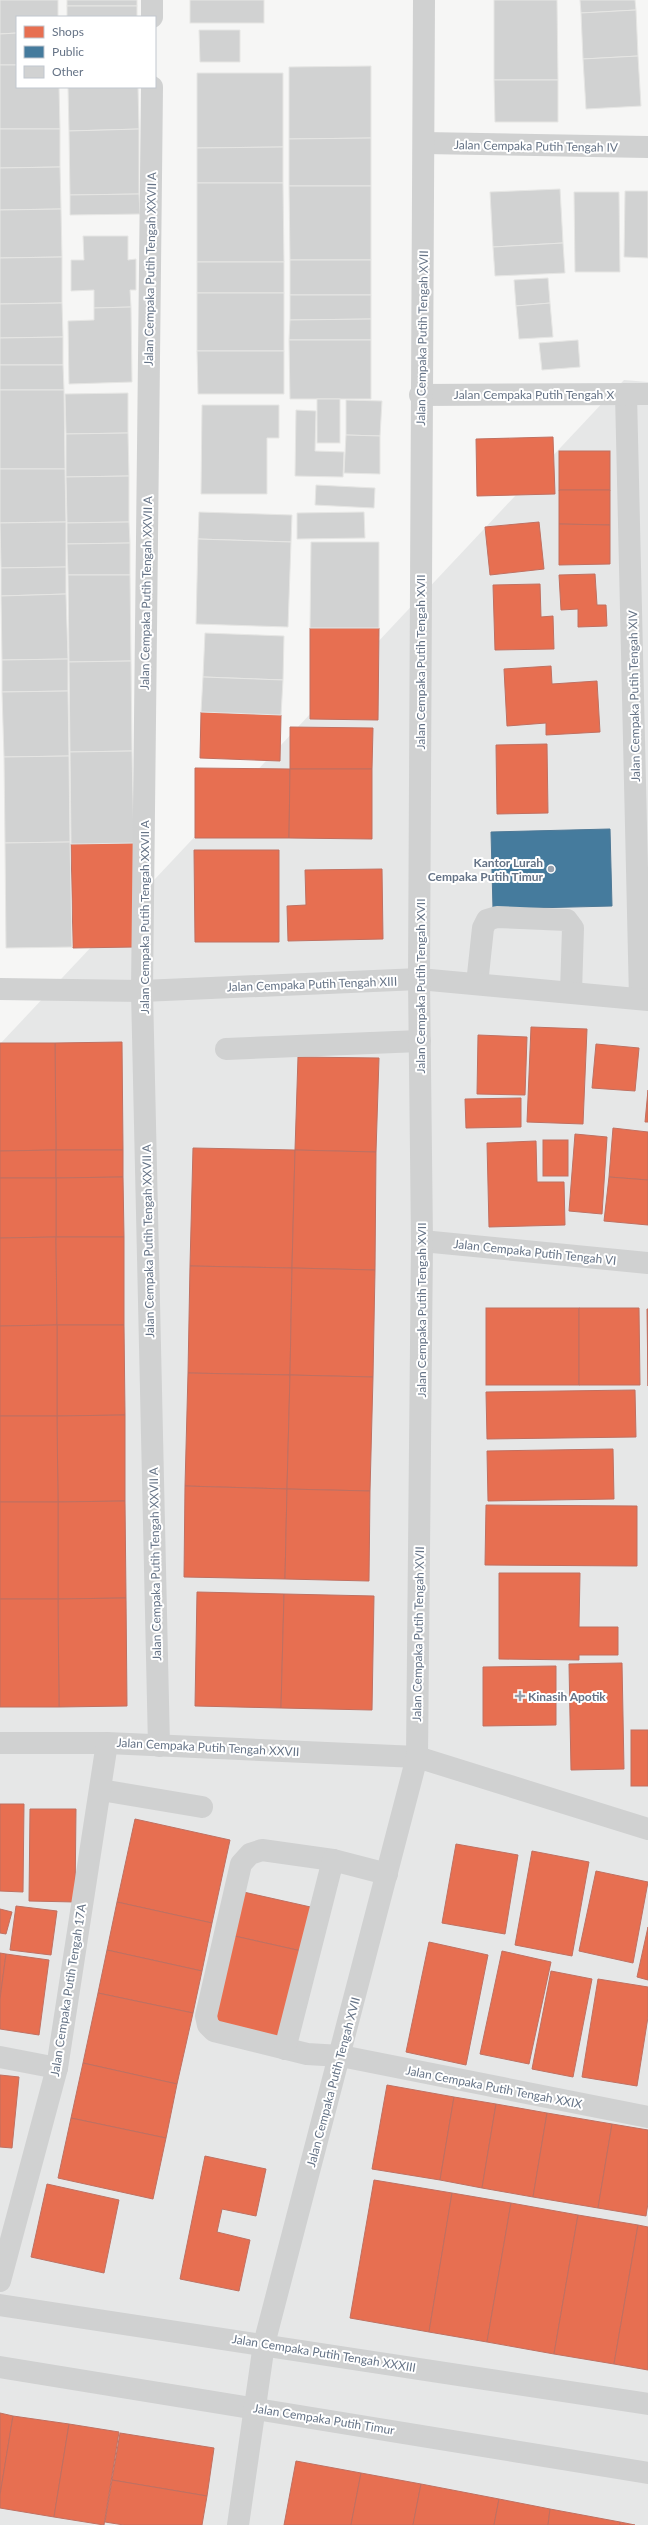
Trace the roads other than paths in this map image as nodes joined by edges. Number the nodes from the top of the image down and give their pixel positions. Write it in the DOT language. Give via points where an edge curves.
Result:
graph roads {
  1 [pos="152,0"];
  2 [pos="424,0"];
  3 [pos="152,16"];
  4 [pos="152,88"];
  5 [pos="424,143"];
  6 [pos="648,147"];
  7 [pos="626,394"];
  8 [pos="648,394"];
  9 [pos="420,395"];
  10 [pos="640,623"];
  11 [pos="642,831"];
  12 [pos="419,979"];
  13 [pos="477,984"];
  14 [pos="0,989"];
  15 [pos="142,991"];
  16 [pos="571,992"];
  17 [pos="644,999"];
  18 [pos="420,1041"];
  19 [pos="226,1050"];
  20 [pos="422,1241"];
  21 [pos="648,1263"];
  22 [pos="107,1742"];
  23 [pos="0,1743"];
  24 [pos="159,1746"];
  25 [pos="417,1757"];
  26 [pos="100,1790"];
  27 [pos="202,1807"];
  28 [pos="648,1829"];
  29 [pos="333,1860"];
  30 [pos="387,1874"];
  31 [pos="286,2049"];
  32 [pos="340,2056"];
  33 [pos="0,2057"];
  34 [pos="57,2068"];
  35 [pos="648,2117"];
  36 [pos="0,2281"];
  37 [pos="0,2305"];
  38 [pos="263,2349"];
  39 [pos="0,2366"];
  40 [pos="256,2400"];
  41 [pos="648,2404"];
  42 [pos="648,2473"];
  43 [pos="238,2525"];
  1 -- 3 [label="street"];
  2 -- 5 [label="street, Jalan Cempaka Putih Tengah XVII"];
  4 -- 15 [label="street, Jalan Cempaka Putih Tengah XXVII A"];
  5 -- 6 [label="street, Jalan Cempaka Putih Tengah IV"];
  5 -- 9 [label="street, Jalan Cempaka Putih Tengah XVII"];
  7 -- 8 [label="street, Jalan Cempaka Putih Tengah X"];
  7 -- 9 [label="street, Jalan Cempaka Putih Tengah X"];
  7 -- 10 [label="street, Jalan Cempaka Putih Tengah XIV"];
  9 -- 12 [label="street, Jalan Cempaka Putih Tengah XVII"];
  10 -- 11 [label="street, Jalan Cempaka Putih Tengah XIV"];
  11 -- 17 [label="street, Jalan Cempaka Putih Tengah XIV"];
  12 -- 13 [label="street, Jalan Cempaka Putih Tengah XIII"];
  12 -- 15 [label="street, Jalan Cempaka Putih Tengah XIII"];
  12 -- 18 [label="street, Jalan Cempaka Putih Tengah XVII"];
  13 -- 16 [label="street, Jalan Cempaka Putih Tengah XIII"];
  13 -- 16 [label="street" via="483,928 487,920 497,917 567,920 573,928"];
  14 -- 15 [label="street, Jalan Cempaka Putih Tengah XIII"];
  15 -- 24 [label="street, Jalan Cempaka Putih Tengah XXVII A"];
  16 -- 17 [label="street, Jalan Cempaka Putih Tengah XIII"];
  18 -- 19 [label="street"];
  18 -- 20 [label="street, Jalan Cempaka Putih Tengah XVII"];
  20 -- 21 [label="street, Jalan Cempaka Putih Tengah VI"];
  20 -- 25 [label="street, Jalan Cempaka Putih Tengah XVII"];
  22 -- 23 [label="street, Jalan Cempaka Putih Tengah XXVII"];
  22 -- 24 [label="street, Jalan Cempaka Putih Tengah XXVII"];
  22 -- 26 [label="street, Jalan Cempaka Putih Tengah 17A"];
  24 -- 25 [label="street, Jalan Cempaka Putih Tengah XXVII"];
  25 -- 28 [label="street"];
  25 -- 30 [label="street, Jalan Cempaka Putih Tengah XVII"];
  26 -- 27 [label="street"];
  26 -- 34 [label="street, Jalan Cempaka Putih Tengah 17A"];
  29 -- 30 [label="street, Jalan Cempaka Putih Tengah XXIX"];
  29 -- 31 [label="street"];
  29 -- 31 [label="street, Jalan Cempaka Putih Tengah XXIX" via="262,1850 250,1854 241,1864 206,2016 208,2025 214,2031"];
  30 -- 32 [label="street, Jalan Cempaka Putih Tengah XVII"];
  31 -- 32 [label="street, Jalan Cempaka Putih Tengah XXIX"];
  32 -- 35 [label="street, Jalan Cempaka Putih Tengah XXIX"];
  32 -- 38 [label="street, Jalan Cempaka Putih Tengah XVII"];
  33 -- 34 [label="street"];
  34 -- 36 [label="street, Jalan Cempaka Putih Tengah 17A"];
  37 -- 38 [label="street, Jalan Cempaka Putih Tengah XXXIII"];
  38 -- 40 [label="street, Jalan Cempaka Putih Tengah XVII"];
  38 -- 41 [label="street, Jalan Cempaka Putih Tengah XXXIII"];
  39 -- 40 [label="street, Jalan Cempaka Putih Timur"];
  40 -- 42 [label="street, Jalan Cempaka Putih Timur"];
  40 -- 43 [label="street, Jalan Cempaka Putih Tengah XVII"];
}
